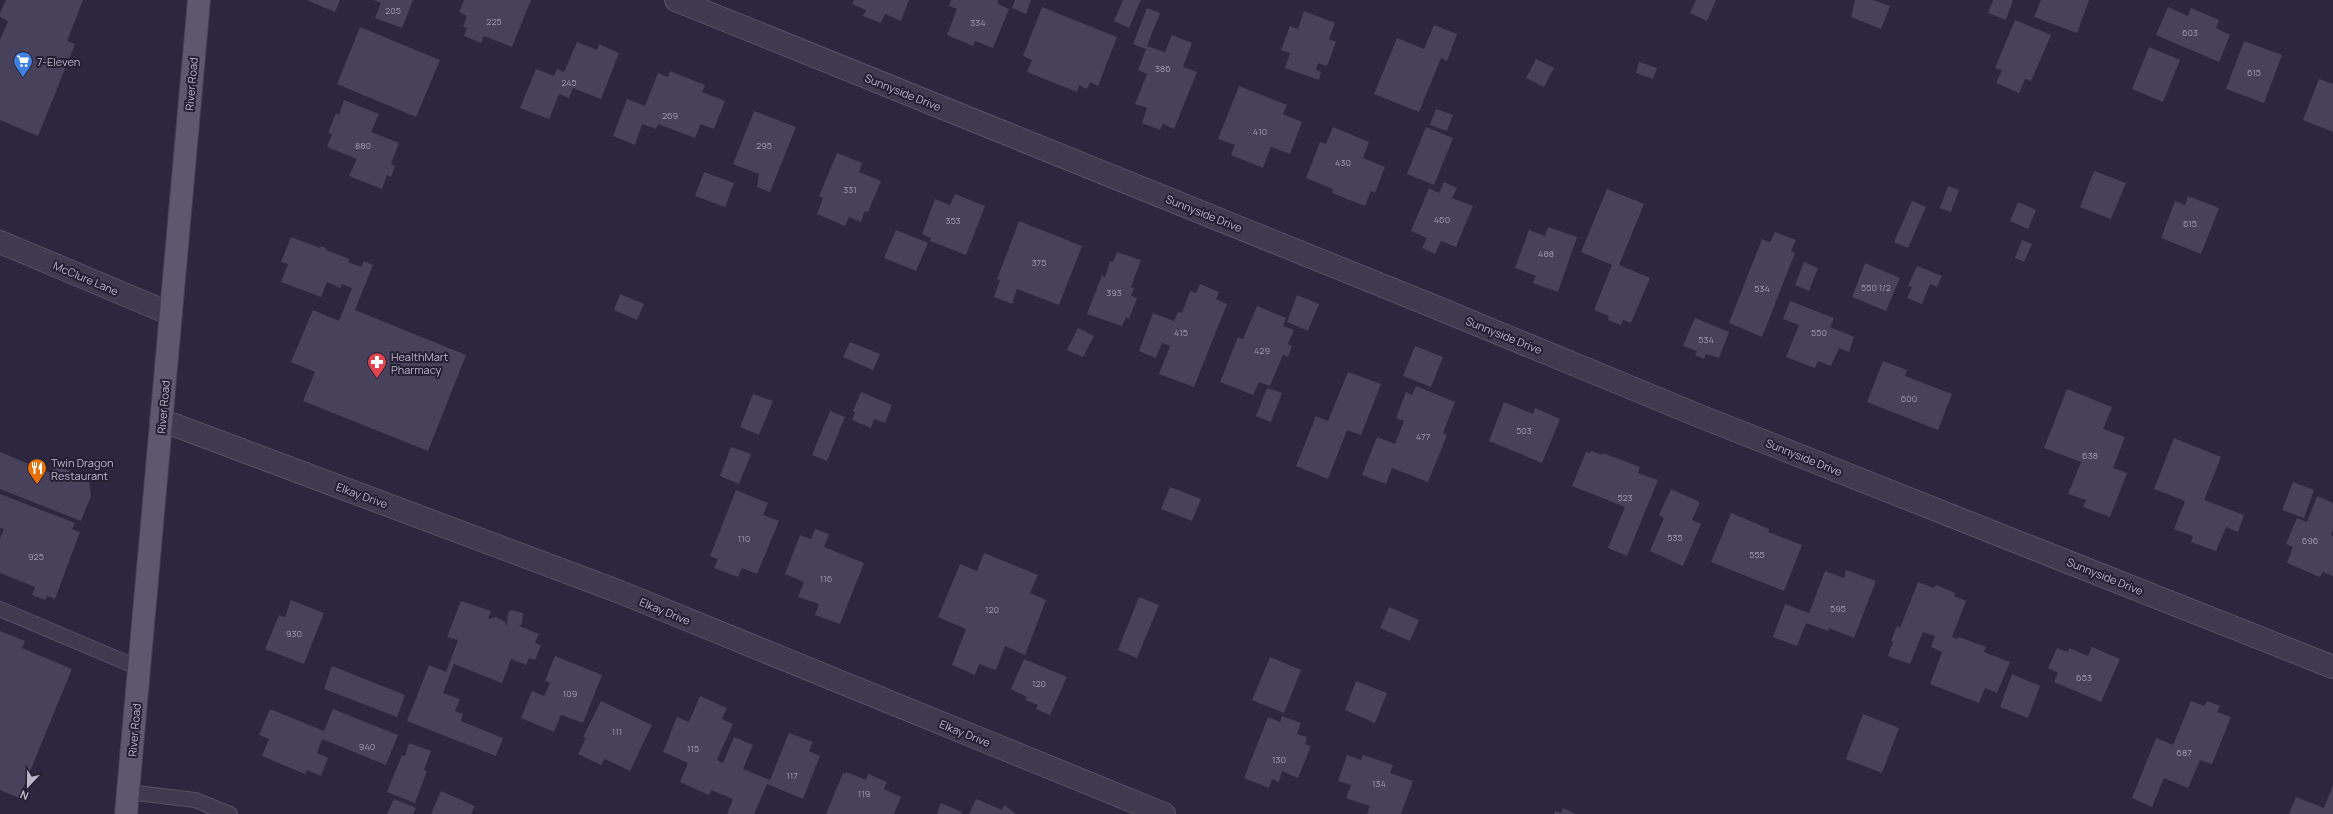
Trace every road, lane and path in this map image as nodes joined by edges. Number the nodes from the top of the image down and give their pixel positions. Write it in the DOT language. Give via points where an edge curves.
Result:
graph roads {
  1 [pos="199,0"];
  2 [pos="676,0"];
  3 [pos="0,242"];
  4 [pos="171,314"];
  5 [pos="161,420"];
  6 [pos="0,609"];
  7 [pos="2333,667"];
  8 [pos="139,668"];
  9 [pos="128,792"];
  10 [pos="126,814"];
  11 [pos="230,814"];
  12 [pos="1164,814"];
  1 -- 4 [label="main road, River Road"];
  2 -- 7 [label="street, Sunnyside Drive" via="1702,417"];
  3 -- 4 [label="street, McClure Lane"];
  4 -- 5 [label="main road, River Road"];
  5 -- 8 [label="main road, River Road"];
  5 -- 12 [label="street, Elkay Drive" via="620,592"];
  6 -- 8 [label="lane"];
  8 -- 9 [label="main road, River Road"];
  9 -- 10 [label="main road, River Road"];
  9 -- 11 [label="lane" via="189,799"];
}
